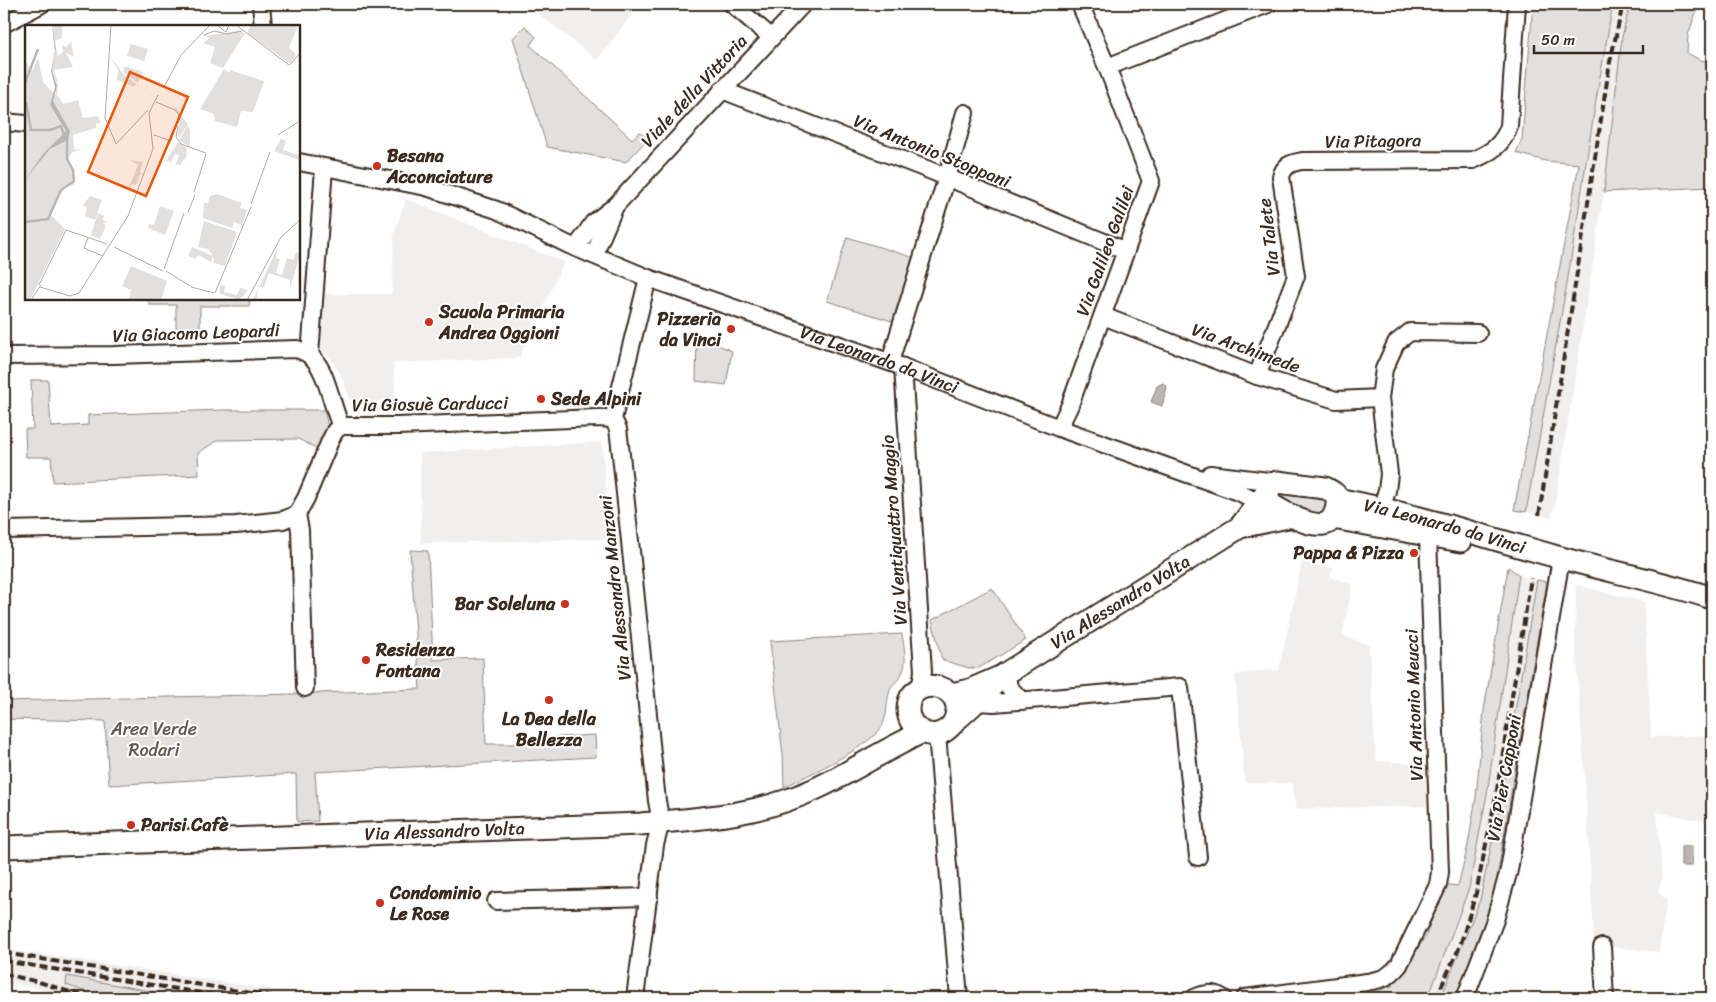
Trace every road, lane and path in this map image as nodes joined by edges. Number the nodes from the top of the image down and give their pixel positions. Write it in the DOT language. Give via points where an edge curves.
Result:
graph roads {
  1 [pos="42,4"];
  2 [pos="261,4"];
  3 [pos="732,4"];
  4 [pos="803,4"];
  5 [pos="1080,4"];
  6 [pos="1268,4"];
  7 [pos="1517,4"];
  8 [pos="4,24"];
  9 [pos="263,25"];
  10 [pos="771,37"];
  11 [pos="1107,67"];
  12 [pos="722,90"];
  13 [pos="965,113"];
  14 [pos="4,122"];
  15 [pos="25,124"];
  16 [pos="300,162"];
  17 [pos="324,168"];
  18 [pos="947,177"];
  19 [pos="1281,177"];
  20 [pos="616,206"];
  21 [pos="576,248"];
  22 [pos="1126,250"];
  23 [pos="594,254"];
  24 [pos="648,278"];
  25 [pos="1103,316"];
  26 [pos="1478,333"];
  27 [pos="310,355"];
  28 [pos="4,356"];
  29 [pos="896,365"];
  30 [pos="1257,376"];
  31 [pos="1380,398"];
  32 [pos="613,419"];
  33 [pos="340,426"];
  34 [pos="1059,428"];
  35 [pos="1182,471"];
  36 [pos="1268,495"];
  37 [pos="1335,509"];
  38 [pos="296,514"];
  39 [pos="1293,516"];
  40 [pos="1378,517"];
  41 [pos="1240,527"];
  42 [pos="4,530"];
  43 [pos="1428,536"];
  44 [pos="1557,557"];
  45 [pos="1709,597"];
  46 [pos="1003,675"];
  47 [pos="305,688"];
  48 [pos="919,690"];
  49 [pos="951,694"];
  50 [pos="1022,701"];
  51 [pos="976,702"];
  52 [pos="908,713"];
  53 [pos="938,730"];
  54 [pos="873,757"];
  55 [pos="661,822"];
  56 [pos="4,846"];
  57 [pos="1198,858"];
  58 [pos="648,897"];
  59 [pos="496,901"];
  60 [pos="1602,947"];
  61 [pos="636,998"];
  62 [pos="958,998"];
  63 [pos="1194,998"];
  64 [pos="1223,998"];
  65 [pos="1245,998"];
  66 [pos="1465,998"];
  67 [pos="1471,998"];
  68 [pos="1605,998"];
  1 -- 8 [label="street"];
  2 -- 9 [label="street"];
  3 -- 10 [label="street"];
  4 -- 10 [label="street, Viale della Vittoria"];
  5 -- 11 [label="street, Via Galileo Galilei"];
  6 -- 11 [label="street"];
  7 -- 19 [label="street, Via Pitagora" via="1510,126 1506,137 1488,154 1473,160 1293,162 1286,166"];
  10 -- 12 [label="street, Viale della Vittoria"];
  11 -- 22 [label="street, Via Galileo Galilei" via="1151,181"];
  12 -- 18 [label="street, Via Antonio Stoppani"];
  12 -- 20 [label="street, Viale della Vittoria"];
  13 -- 18 [label="street"];
  14 -- 15 [label="street"];
  16 -- 17 [label="street, Via Leonardo da Vinci"];
  17 -- 21 [label="street, Via Leonardo da Vinci" via="426,187 497,210"];
  17 -- 27 [label="street"];
  18 -- 22 [label="street, Via Antonio Stoppani"];
  18 -- 29 [label="street"];
  19 -- 30 [label="street, Via Talete" via="1296,276"];
  20 -- 21 [label="street, Viale della Vittoria" via="593,223"];
  20 -- 23 [label="street, Viale della Vittoria"];
  21 -- 23 [label="street, Via Leonardo da Vinci"];
  22 -- 25 [label="street, Via Galileo Galilei"];
  23 -- 24 [label="street, Via Leonardo da Vinci"];
  24 -- 29 [label="street, Via Leonardo da Vinci"];
  24 -- 32 [label="street, Via Alessandro Manzoni"];
  25 -- 30 [label="street, Via Archimede"];
  25 -- 34 [label="street, Via Galileo Galilei"];
  26 -- 31 [label="street" via="1410,332 1402,337 1384,370"];
  27 -- 28 [label="street, Via Giacomo Leopardi" via="297,350"];
  27 -- 33 [label="street" via="323,376"];
  29 -- 34 [label="street, Via Leonardo da Vinci"];
  29 -- 48 [label="street, Via Ventiquattro Maggio" via="923,671"];
  30 -- 31 [label="street, Via Archimede" via="1336,400"];
  31 -- 40 [label="street" via="1388,474 1387,491"];
  32 -- 33 [label="street, Via Giosuè Carducci"];
  32 -- 55 [label="street, Via Alessandro Manzoni" via="620,445"];
  33 -- 38 [label="street, Via Giosuè Carducci"];
  34 -- 35 [label="street, Via Leonardo da Vinci"];
  35 -- 36 [label="street, Via Leonardo da Vinci"];
  35 -- 36 [label="street, Via Leonardo da Vinci" via="1241,493"];
  36 -- 37 [label="main road" via="1325,488 1332,491"];
  36 -- 39 [label="main road"];
  36 -- 41 [label="main road, Via Alessandro Volta"];
  37 -- 39 [label="main road" via="1327,523 1315,524"];
  37 -- 40 [label="main road, Via Leonardo da Vinci"];
  38 -- 42 [label="street" via="283,520 236,525"];
  38 -- 47 [label="street" via="300,530"];
  39 -- 41 [label="main road, Via Alessandro Volta"];
  40 -- 43 [label="main road, Via Leonardo da Vinci"];
  40 -- 44 [label="main road, Via Leonardo da Vinci" via="1450,525"];
  41 -- 46 [label="main road, Via Alessandro Volta"];
  43 -- 44 [label="main road, Via Leonardo da Vinci"];
  43 -- 65 [label="street, Via Antonio Meucci" via="1438,885 1399,965 1390,976"];
  44 -- 45 [label="main road, Via Leonardo da Vinci"];
  44 -- 66 [label="street, Via Pier Capponi" via="1509,870 1495,920"];
  46 -- 49 [label="main road, Via Alessandro Volta" via="970,690"];
  46 -- 50 [label="street"];
  46 -- 51 [label="main road, Via Alessandro Volta"];
  48 -- 49 [label="main road" via="936,686"];
  48 -- 52 [label="main road, Via Alessandro Volta" via="910,701"];
  49 -- 53 [label="main road" via="957,710"];
  50 -- 51 [label="street"];
  50 -- 57 [label="street" via="1180,687"];
  51 -- 53 [label="main road, Via Alessandro Volta"];
  52 -- 53 [label="main road" via="912,724"];
  52 -- 54 [label="main road, Via Alessandro Volta" via="896,734"];
  53 -- 54 [label="main road, Via Alessandro Volta"];
  53 -- 62 [label="street"];
  54 -- 55 [label="main road, Via Alessandro Volta" via="829,782 767,808"];
  55 -- 56 [label="main road, Via Alessandro Volta"];
  55 -- 58 [label="street, Via Alessandro Manzoni"];
  58 -- 59 [label="street"];
  58 -- 61 [label="street, Via Alessandro Manzoni"];
  60 -- 68 [label="street"];
  63 -- 64 [label="street" via="1208,993"];
  66 -- 67 [label="street"];
}
